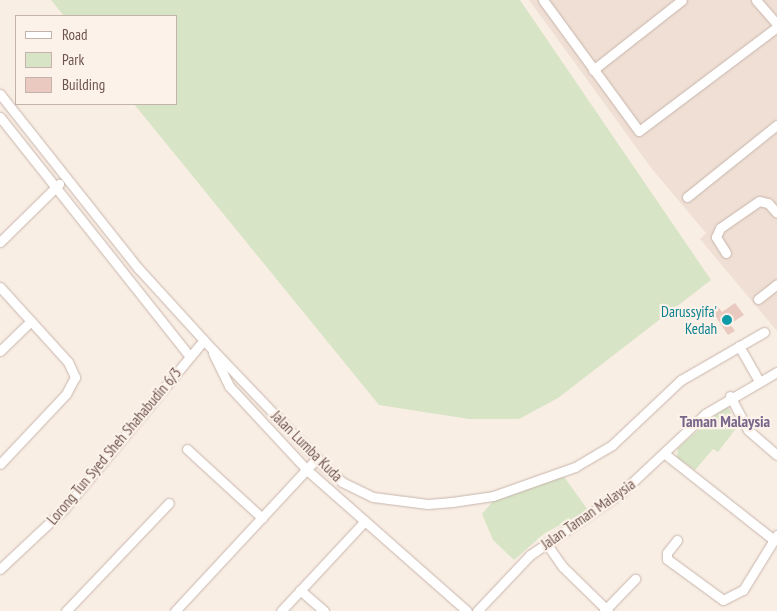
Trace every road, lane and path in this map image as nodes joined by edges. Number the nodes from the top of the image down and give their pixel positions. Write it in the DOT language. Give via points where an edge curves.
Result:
graph roads {
  1 [pos="543,0"];
  2 [pos="682,0"];
  3 [pos="756,0"];
  4 [pos="777,26"];
  5 [pos="592,70"];
  6 [pos="0,94"];
  7 [pos="0,117"];
  8 [pos="777,126"];
  9 [pos="64,178"];
  10 [pos="55,187"];
  11 [pos="687,197"];
  12 [pos="777,213"];
  13 [pos="0,242"];
  14 [pos="726,253"];
  15 [pos="777,284"];
  16 [pos="0,286"];
  17 [pos="758,299"];
  18 [pos="31,321"];
  19 [pos="764,332"];
  20 [pos="204,340"];
  21 [pos="740,346"];
  22 [pos="213,350"];
  23 [pos="0,351"];
  24 [pos="190,357"];
  25 [pos="777,372"];
  26 [pos="759,381"];
  27 [pos="730,396"];
  28 [pos="187,449"];
  29 [pos="665,454"];
  30 [pos="777,455"];
  31 [pos="317,458"];
  32 [pos="0,464"];
  33 [pos="307,470"];
  34 [pos="169,503"];
  35 [pos="262,518"];
  36 [pos="365,521"];
  37 [pos="775,538"];
  38 [pos="677,540"];
  39 [pos="546,543"];
  40 [pos="0,569"];
  41 [pos="635,579"];
  42 [pos="300,590"];
  43 [pos="606,610"];
  44 [pos="66,611"];
  45 [pos="175,611"];
  46 [pos="280,611"];
  47 [pos="324,611"];
  48 [pos="467,611"];
  49 [pos="477,611"];
  1 -- 5 [label="street"];
  2 -- 5 [label="street"];
  3 -- 4 [label="street"];
  4 -- 5 [label="street" via="643,131 634,129"];
  6 -- 9 [label="street, Jalan Lumba Kuda"];
  7 -- 10 [label="street"];
  8 -- 11 [label="street"];
  9 -- 10 [label="street"];
  9 -- 20 [label="street, Jalan Lumba Kuda"];
  10 -- 13 [label="street"];
  10 -- 24 [label="street"];
  12 -- 14 [label="street" via="768,203 759,201 720,228 717,239"];
  15 -- 17 [label="street"];
  16 -- 18 [label="street"];
  18 -- 23 [label="street"];
  18 -- 32 [label="street" via="71,366 74,382"];
  19 -- 21 [label="street, Jalan Lumba Kuda"];
  20 -- 22 [label="street, Jalan Lumba Kuda"];
  20 -- 24 [label="street, Lorong Tun Syed Sheh Shahabudin 6/3"];
  21 -- 26 [label="street"];
  21 -- 31 [label="street, Jalan Lumba Kuda" via="681,380 631,429 588,461 493,496 428,504 373,497 342,482"];
  22 -- 31 [label="street, Jalan Lumba Kuda"];
  22 -- 33 [label="street" via="229,386"];
  24 -- 40 [label="street, Lorong Tun Syed Sheh Shahabudin 6/3" via="64,509"];
  25 -- 26 [label="street, Jalan Taman Malaysia"];
  26 -- 27 [label="street, Jalan Taman Malaysia"];
  27 -- 29 [label="street, Jalan Taman Malaysia" via="706,414"];
  27 -- 30 [label="street" via="748,430"];
  28 -- 35 [label="street"];
  29 -- 37 [label="street"];
  29 -- 39 [label="street, Jalan Taman Malaysia" via="622,492"];
  31 -- 33 [label="street"];
  33 -- 35 [label="street"];
  33 -- 36 [label="street"];
  34 -- 44 [label="street"];
  35 -- 45 [label="street"];
  36 -- 42 [label="street"];
  36 -- 48 [label="street"];
  37 -- 38 [label="street" via="743,590 723,600 667,560 667,553"];
  39 -- 43 [label="street" via="563,567"];
  39 -- 49 [label="street, Jalan Taman Malaysia"];
  41 -- 43 [label="street"];
  42 -- 46 [label="street"];
  42 -- 47 [label="street"];
}
